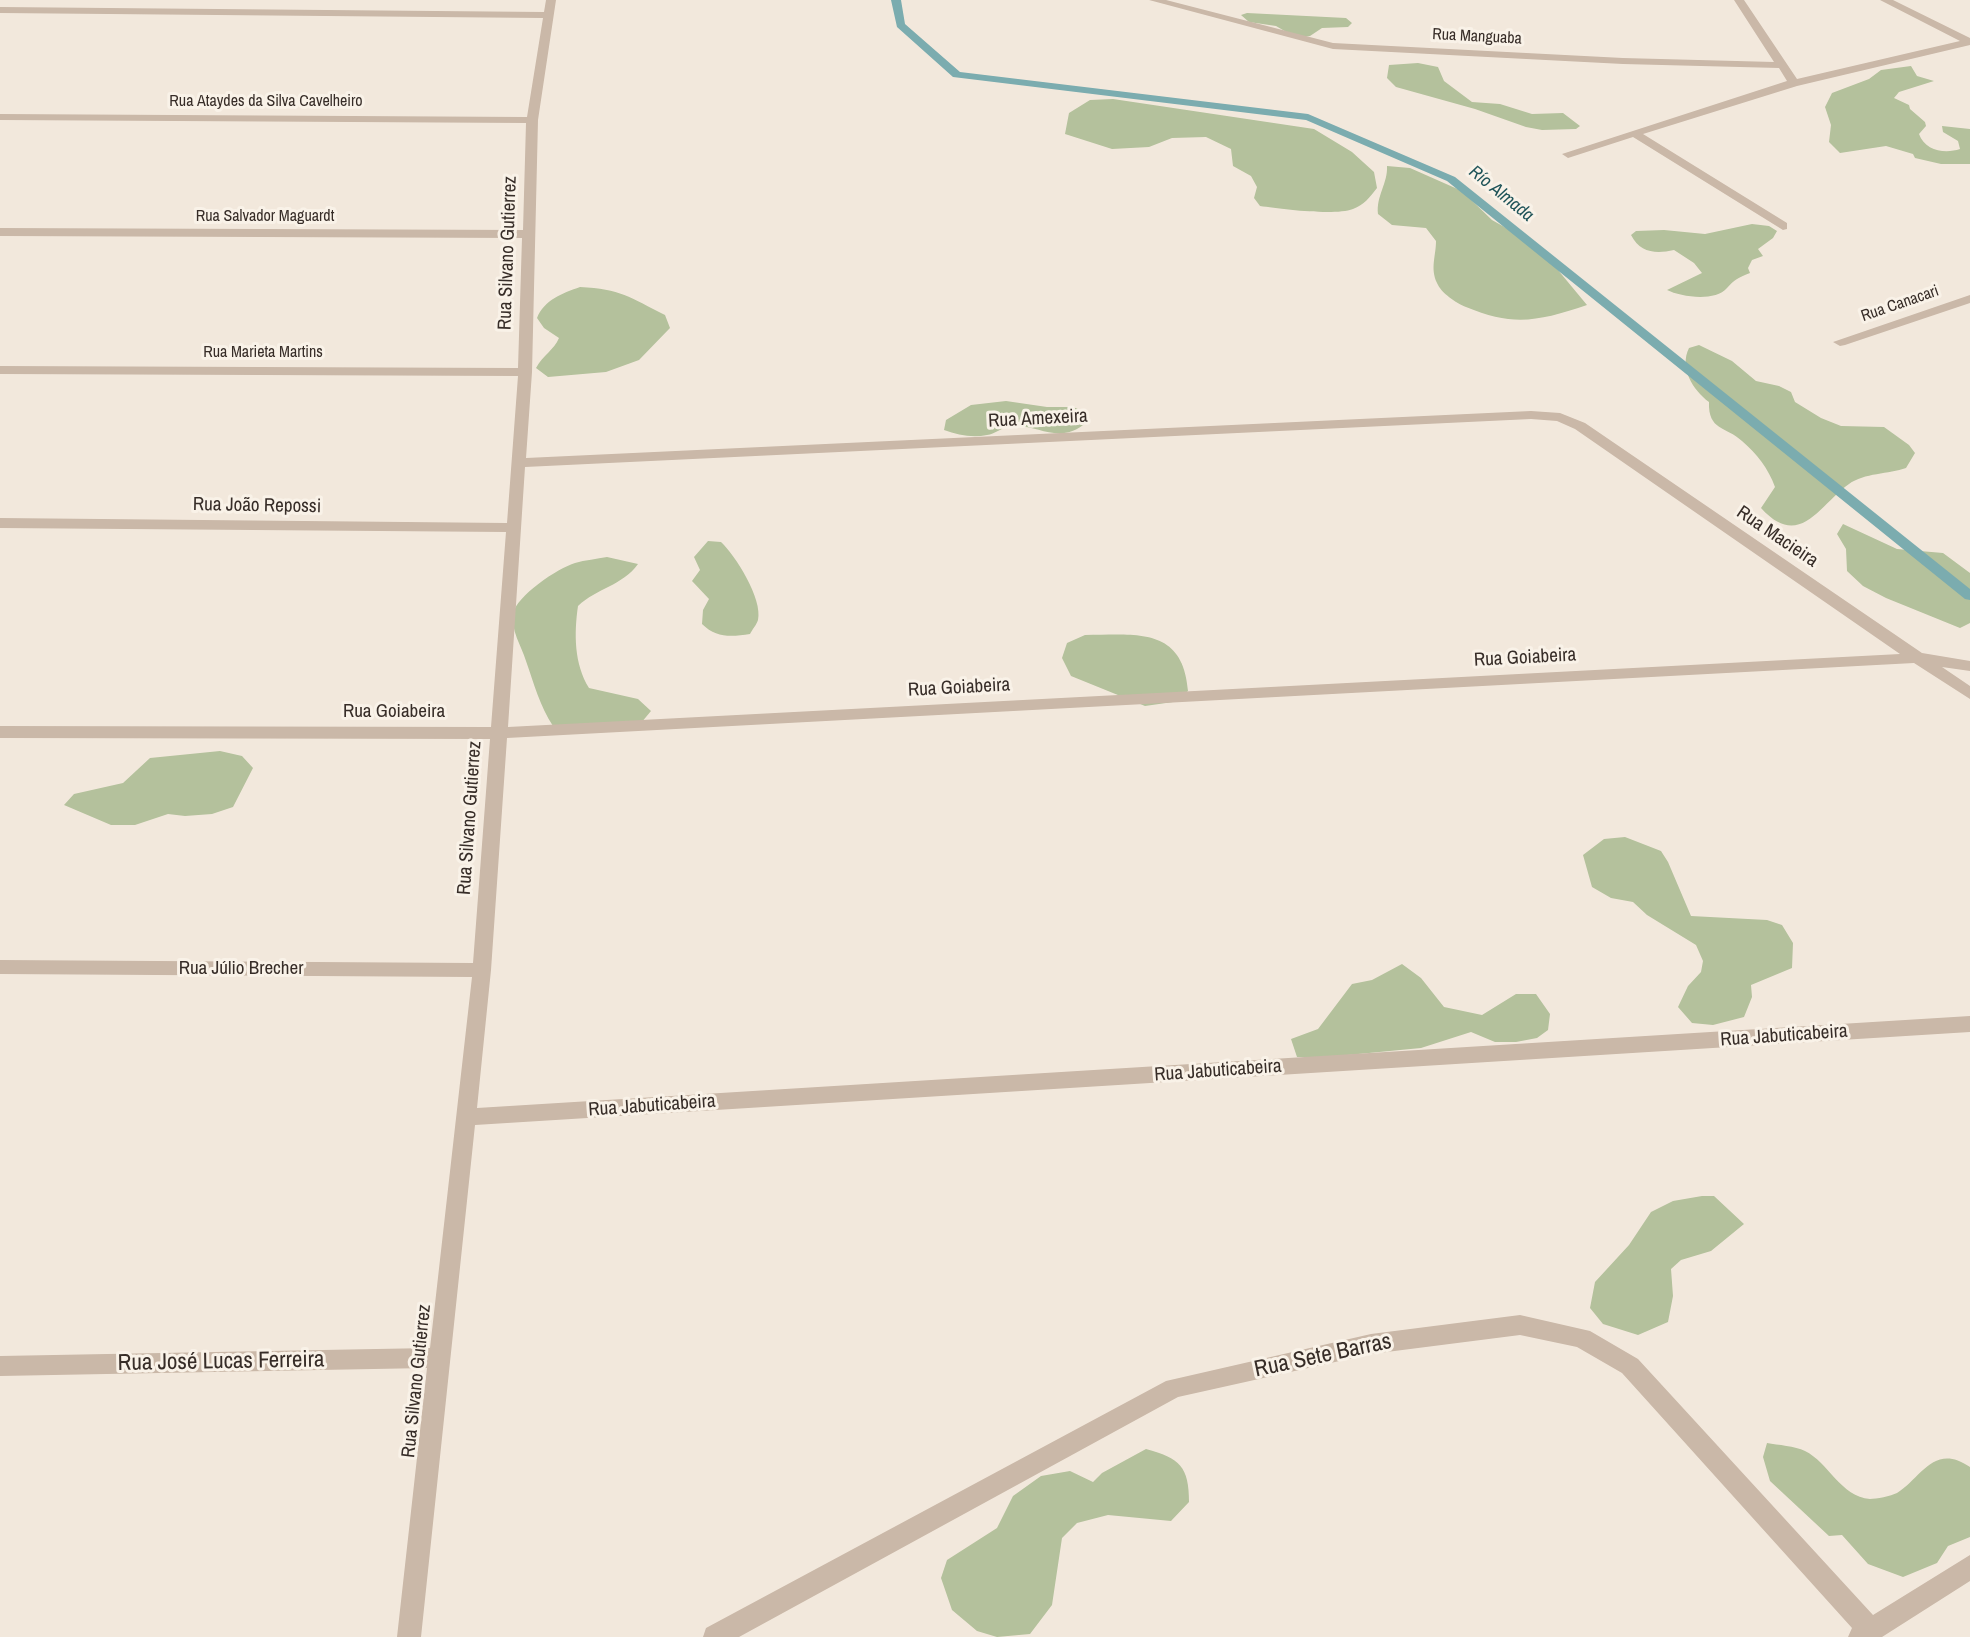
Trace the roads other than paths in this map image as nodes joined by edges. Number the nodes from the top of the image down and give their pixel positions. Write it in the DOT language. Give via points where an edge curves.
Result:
graph roads {
  1 [pos="1154,0"];
  2 [pos="1739,0"];
  3 [pos="1885,0"];
  4 [pos="549,7"];
  5 [pos="0,10"];
  6 [pos="1970,42"];
  7 [pos="1782,65"];
  8 [pos="1794,83"];
  9 [pos="0,117"];
  10 [pos="532,120"];
  11 [pos="1635,134"];
  12 [pos="1568,154"];
  13 [pos="1783,226"];
  14 [pos="0,232"];
  15 [pos="530,234"];
  16 [pos="1970,299"];
  17 [pos="1840,342"];
  18 [pos="0,370"];
  19 [pos="525,372"];
  20 [pos="1560,416"];
  21 [pos="519,463"];
  22 [pos="0,523"];
  23 [pos="513,527"];
  24 [pos="1919,658"];
  25 [pos="1970,666"];
  26 [pos="1970,694"];
  27 [pos="0,732"];
  28 [pos="497,733"];
  29 [pos="0,967"];
  30 [pos="482,970"];
  31 [pos="1970,1024"];
  32 [pos="466,1117"];
  33 [pos="441,1358"];
  34 [pos="0,1366"];
  35 [pos="1970,1567"];
  36 [pos="1865,1633"];
  37 [pos="409,1637"];
  38 [pos="715,1637"];
  1 -- 7 [label="street, Rua Manguaba" via="1333,46"];
  2 -- 7 [label="street"];
  3 -- 6 [label="street"];
  4 -- 5 [label="street"];
  4 -- 10 [label="street, Rua Silvano Gutierrez"];
  6 -- 8 [label="street"];
  7 -- 8 [label="street"];
  8 -- 11 [label="street"];
  9 -- 10 [label="street, Rua Ataydes da Silva Cavelheiro"];
  10 -- 15 [label="street, Rua Silvano Gutierrez"];
  11 -- 12 [label="street"];
  11 -- 13 [label="street"];
  14 -- 15 [label="street, Rua Salvador Maguardt"];
  15 -- 19 [label="street, Rua Silvano Gutierrez"];
  16 -- 17 [label="street, Rua Canacari"];
  18 -- 19 [label="street, Rua Marieta Martins"];
  19 -- 21 [label="street, Rua Silvano Gutierrez"];
  20 -- 21 [label="street, Rua Amexeira"];
  20 -- 24 [label="street, Rua Macieira"];
  21 -- 23 [label="street, Rua Silvano Gutierrez"];
  22 -- 23 [label="street, Rua João Repossi"];
  23 -- 28 [label="street, Rua Silvano Gutierrez"];
  24 -- 25 [label="street"];
  24 -- 26 [label="street, Rua Macieira"];
  24 -- 28 [label="street, Rua Goiabeira"];
  27 -- 28 [label="street, Rua Goiabeira"];
  28 -- 30 [label="street, Rua Silvano Gutierrez"];
  29 -- 30 [label="street, Rua Júlio Brecher"];
  30 -- 32 [label="street, Rua Silvano Gutierrez"];
  31 -- 32 [label="street, Rua Jabuticabeira"];
  32 -- 33 [label="street, Rua Silvano Gutierrez"];
  33 -- 34 [label="street, Rua José Lucas Ferreira"];
  33 -- 37 [label="street, Rua Silvano Gutierrez"];
  35 -- 36 [label="street"];
  36 -- 38 [label="street, Rua Sete Barras" via="1630,1366 1582,1338 1520,1325 1371,1344 1174,1388"];
}
